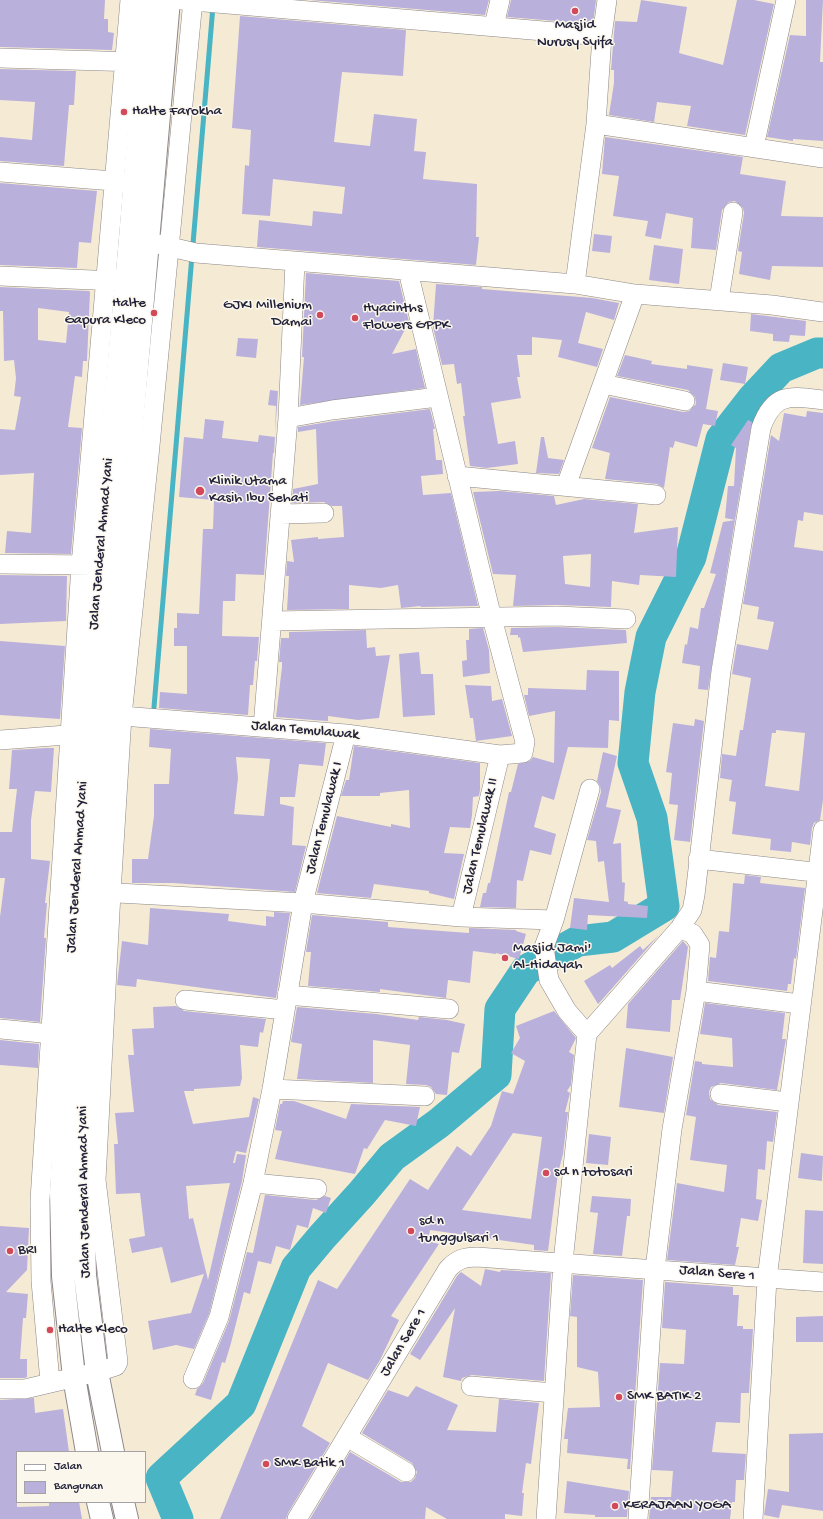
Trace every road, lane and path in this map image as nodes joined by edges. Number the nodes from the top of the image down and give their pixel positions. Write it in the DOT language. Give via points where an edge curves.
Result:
graph roads {
  1 [pos="130,0"];
  2 [pos="148,0"];
  3 [pos="168,0"];
  4 [pos="180,0"];
  5 [pos="500,0"];
  6 [pos="607,0"];
  7 [pos="786,0"];
  8 [pos="205,1"];
  9 [pos="339,7"];
  10 [pos="494,26"];
  11 [pos="602,36"];
  12 [pos="0,58"];
  13 [pos="133,62"];
  14 [pos="596,124"];
  15 [pos="754,146"];
  16 [pos="823,158"];
  17 [pos="0,172"];
  18 [pos="124,182"];
  19 [pos="733,212"];
  20 [pos="148,243"];
  21 [pos="172,246"];
  22 [pos="295,262"];
  23 [pos="408,271"];
  24 [pos="0,276"];
  25 [pos="125,282"];
  26 [pos="575,284"];
  27 [pos="635,294"];
  28 [pos="718,300"];
  29 [pos="823,312"];
  30 [pos="603,384"];
  31 [pos="438,397"];
  32 [pos="823,400"];
  33 [pos="685,401"];
  34 [pos="143,416"];
  35 [pos="288,418"];
  36 [pos="457,476"];
  37 [pos="566,486"];
  38 [pos="656,495"];
  39 [pos="324,513"];
  40 [pos="280,514"];
  41 [pos="0,564"];
  42 [pos="90,565"];
  43 [pos="492,618"];
  44 [pos="626,620"];
  45 [pos="272,621"];
  46 [pos="116,716"];
  47 [pos="263,727"];
  48 [pos="78,734"];
  49 [pos="346,734"];
  50 [pos="0,740"];
  51 [pos="500,755"];
  52 [pos="590,789"];
  53 [pos="823,830"];
  54 [pos="698,860"];
  55 [pos="820,873"];
  56 [pos="86,894"];
  57 [pos="303,903"];
  58 [pos="462,917"];
  59 [pos="554,920"];
  60 [pos="680,928"];
  61 [pos="696,990"];
  62 [pos="185,1000"];
  63 [pos="286,1003"];
  64 [pos="800,1004"];
  65 [pos="449,1009"];
  66 [pos="0,1029"];
  67 [pos="587,1034"];
  68 [pos="59,1035"];
  69 [pos="75,1073"];
  70 [pos="272,1089"];
  71 [pos="720,1094"];
  72 [pos="425,1096"];
  73 [pos="788,1102"];
  74 [pos="253,1183"];
  75 [pos="317,1188"];
  76 [pos="563,1262"];
  77 [pos="655,1269"];
  78 [pos="768,1279"];
  79 [pos="823,1282"];
  80 [pos="97,1372"];
  81 [pos="74,1377"];
  82 [pos="193,1379"];
  83 [pos="50,1382"];
  84 [pos="471,1386"];
  85 [pos="0,1389"];
  86 [pos="554,1393"];
  87 [pos="347,1438"];
  88 [pos="87,1451"];
  89 [pos="113,1451"];
  90 [pos="406,1472"];
  91 [pos="98,1503"];
  92 [pos="123,1503"];
  93 [pos="102,1519"];
  94 [pos="127,1519"];
  95 [pos="298,1519"];
  96 [pos="546,1519"];
  97 [pos="638,1519"];
  98 [pos="753,1519"];
  1 -- 13 [label="street"];
  2 -- 13 [label="highway"];
  3 -- 20 [label="highway"];
  4 -- 8 [label="street"];
  5 -- 10 [label="street"];
  6 -- 11 [label="street"];
  7 -- 15 [label="street"];
  8 -- 9 [label="street"];
  8 -- 21 [label="street"];
  9 -- 10 [label="street"];
  10 -- 11 [label="street"];
  11 -- 14 [label="street"];
  12 -- 13 [label="street"];
  13 -- 18 [label="highway"];
  14 -- 15 [label="street"];
  14 -- 26 [label="street"];
  15 -- 16 [label="street"];
  17 -- 18 [label="street"];
  18 -- 25 [label="highway"];
  19 -- 28 [label="street"];
  20 -- 21 [label="street"];
  20 -- 25 [label="highway"];
  21 -- 22 [label="street" via="196,252"];
  21 -- 34 [label="street"];
  22 -- 23 [label="street"];
  22 -- 35 [label="street"];
  23 -- 26 [label="street"];
  23 -- 31 [label="street"];
  24 -- 25 [label="street"];
  25 -- 34 [label="highway, Jalan Jenderal Ahmad Yani"];
  25 -- 42 [label="highway, Jalan Jenderal Ahmad Yani" via="100,456"];
  26 -- 27 [label="street"];
  27 -- 28 [label="street"];
  27 -- 30 [label="street"];
  28 -- 29 [label="street"];
  30 -- 33 [label="street"];
  30 -- 37 [label="street"];
  31 -- 35 [label="street"];
  31 -- 36 [label="street"];
  32 -- 54 [label="street" via="795,397 780,400 769,412 761,428 721,671"];
  34 -- 46 [label="highway, Jalan Jenderal Ahmad Yani"];
  35 -- 40 [label="street"];
  36 -- 37 [label="street"];
  36 -- 43 [label="street"];
  37 -- 38 [label="street"];
  39 -- 40 [label="street"];
  40 -- 45 [label="street"];
  41 -- 42 [label="street"];
  42 -- 48 [label="highway, Jalan Jenderal Ahmad Yani"];
  43 -- 44 [label="street" via="557,616"];
  43 -- 45 [label="street"];
  43 -- 51 [label="street, Jalan Temulawak" via="525,742 523,752"];
  45 -- 47 [label="street"];
  46 -- 47 [label="street, Jalan Temulawak"];
  46 -- 56 [label="highway, Jalan Jenderal Ahmad Yani" via="110,805"];
  47 -- 49 [label="street, Jalan Temulawak"];
  48 -- 50 [label="street"];
  48 -- 56 [label="highway, Jalan Jenderal Ahmad Yani" via="75,783"];
  49 -- 51 [label="street, Jalan Temulawak"];
  49 -- 57 [label="street, Jalan Temulawak I"];
  51 -- 58 [label="street, Jalan Temulawak II"];
  52 -- 59 [label="street"];
  53 -- 55 [label="street"];
  54 -- 55 [label="street"];
  54 -- 60 [label="street" via="692,910"];
  55 -- 64 [label="street"];
  56 -- 57 [label="street" via="137,894"];
  56 -- 68 [label="highway, Jalan Jenderal Ahmad Yani" via="62,981"];
  56 -- 69 [label="highway, Jalan Jenderal Ahmad Yani" via="99,966"];
  57 -- 58 [label="street"];
  57 -- 63 [label="street, Jalan Temulawak I"];
  58 -- 59 [label="street"];
  59 -- 67 [label="street" via="544,947 549,980 567,1011"];
  60 -- 61 [label="street" via="692,934 700,945"];
  60 -- 67 [label="street"];
  61 -- 64 [label="street"];
  61 -- 77 [label="street" via="672,1129"];
  62 -- 63 [label="street"];
  63 -- 65 [label="street"];
  63 -- 70 [label="street, Jalan Temulawak I"];
  64 -- 73 [label="street"];
  66 -- 68 [label="street"];
  67 -- 76 [label="street"];
  68 -- 69 [label="highway, Jalan Jenderal Ahmad Yani"];
  69 -- 80 [label="highway, Jalan Jenderal Ahmad Yani" via="92,1102 82,1170 85,1275"];
  69 -- 81 [label="highway, Jalan Jenderal Ahmad Yani" via="61,1192 63,1276"];
  69 -- 83 [label="street" via="40,1200 41,1281"];
  70 -- 72 [label="street"];
  70 -- 74 [label="street, Jalan Temulawak I"];
  71 -- 73 [label="street"];
  73 -- 78 [label="street"];
  74 -- 75 [label="street"];
  74 -- 82 [label="street, Jalan Temulawak I" via="219,1317"];
  76 -- 77 [label="street, Jalan Sere 1"];
  76 -- 86 [label="street"];
  76 -- 87 [label="street, Jalan Sere 1" via="477,1257 464,1257 454,1262"];
  77 -- 78 [label="street, Jalan Sere 1"];
  77 -- 97 [label="street"];
  78 -- 79 [label="street, Jalan Sere 1"];
  78 -- 98 [label="street"];
  80 -- 81 [label="street"];
  80 -- 89 [label="highway, Jalan Jenderal Ahmad Yani"];
  81 -- 83 [label="street"];
  81 -- 88 [label="highway, Jalan Jenderal Ahmad Yani"];
  83 -- 85 [label="street" via="24,1389"];
  84 -- 86 [label="street"];
  86 -- 96 [label="street"];
  87 -- 90 [label="street"];
  87 -- 95 [label="street, Jalan Sere 1"];
  91 -- 93 [label="highway"];
  92 -- 94 [label="highway"];
}
